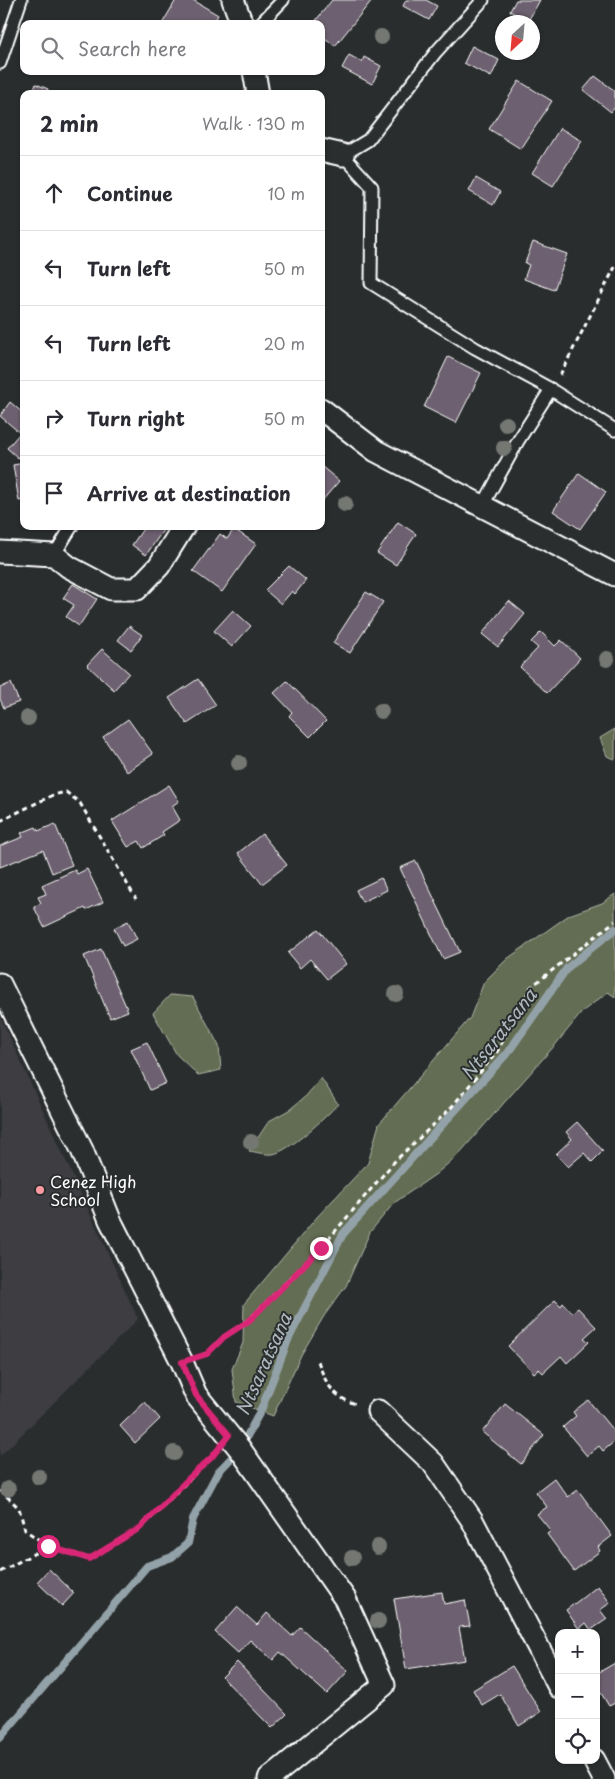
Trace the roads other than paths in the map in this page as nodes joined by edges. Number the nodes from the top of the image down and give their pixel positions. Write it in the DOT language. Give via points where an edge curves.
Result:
graph roads {
  1 [pos="21,0"];
  2 [pos="233,0"];
  3 [pos="283,0"];
  4 [pos="484,0"];
  5 [pos="240,20"];
  6 [pos="264,20"];
  7 [pos="0,63"];
  8 [pos="255,75"];
  9 [pos="257,90"];
  10 [pos="325,151"];
  11 [pos="343,155"];
  12 [pos="551,389"];
  13 [pos="325,412"];
  14 [pos="615,430"];
  15 [pos="483,505"];
  16 [pos="70,530"];
  17 [pos="182,530"];
  18 [pos="0,552"];
  19 [pos="54,555"];
  20 [pos="615,575"];
  21 [pos="0,984"];
  22 [pos="378,1411"];
  23 [pos="555,1679"];
  24 [pos="596,1764"];
  25 [pos="268,1779"];
  26 [pos="604,1779"];
  1 -- 7 [label="lane"];
  2 -- 5 [label="street"];
  3 -- 6 [label="lane"];
  4 -- 11 [label="lane" via="436,52 368,140"];
  8 -- 9 [label="street"];
  10 -- 11 [label="street"];
  11 -- 12 [label="lane" via="372,187 371,283 475,348"];
  12 -- 14 [label="lane"];
  12 -- 15 [label="lane"];
  13 -- 15 [label="street" via="376,450"];
  15 -- 20 [label="street"];
  16 -- 19 [label="lane"];
  17 -- 19 [label="street" via="159,566 137,589 111,589 69,567"];
  18 -- 19 [label="street"];
  21 -- 25 [label="street" via="82,1150 110,1220 196,1395 229,1435 345,1599 384,1685"];
  22 -- 23 [label="street" via="432,1463 472,1520"];
  24 -- 26 [label="street"];
}
